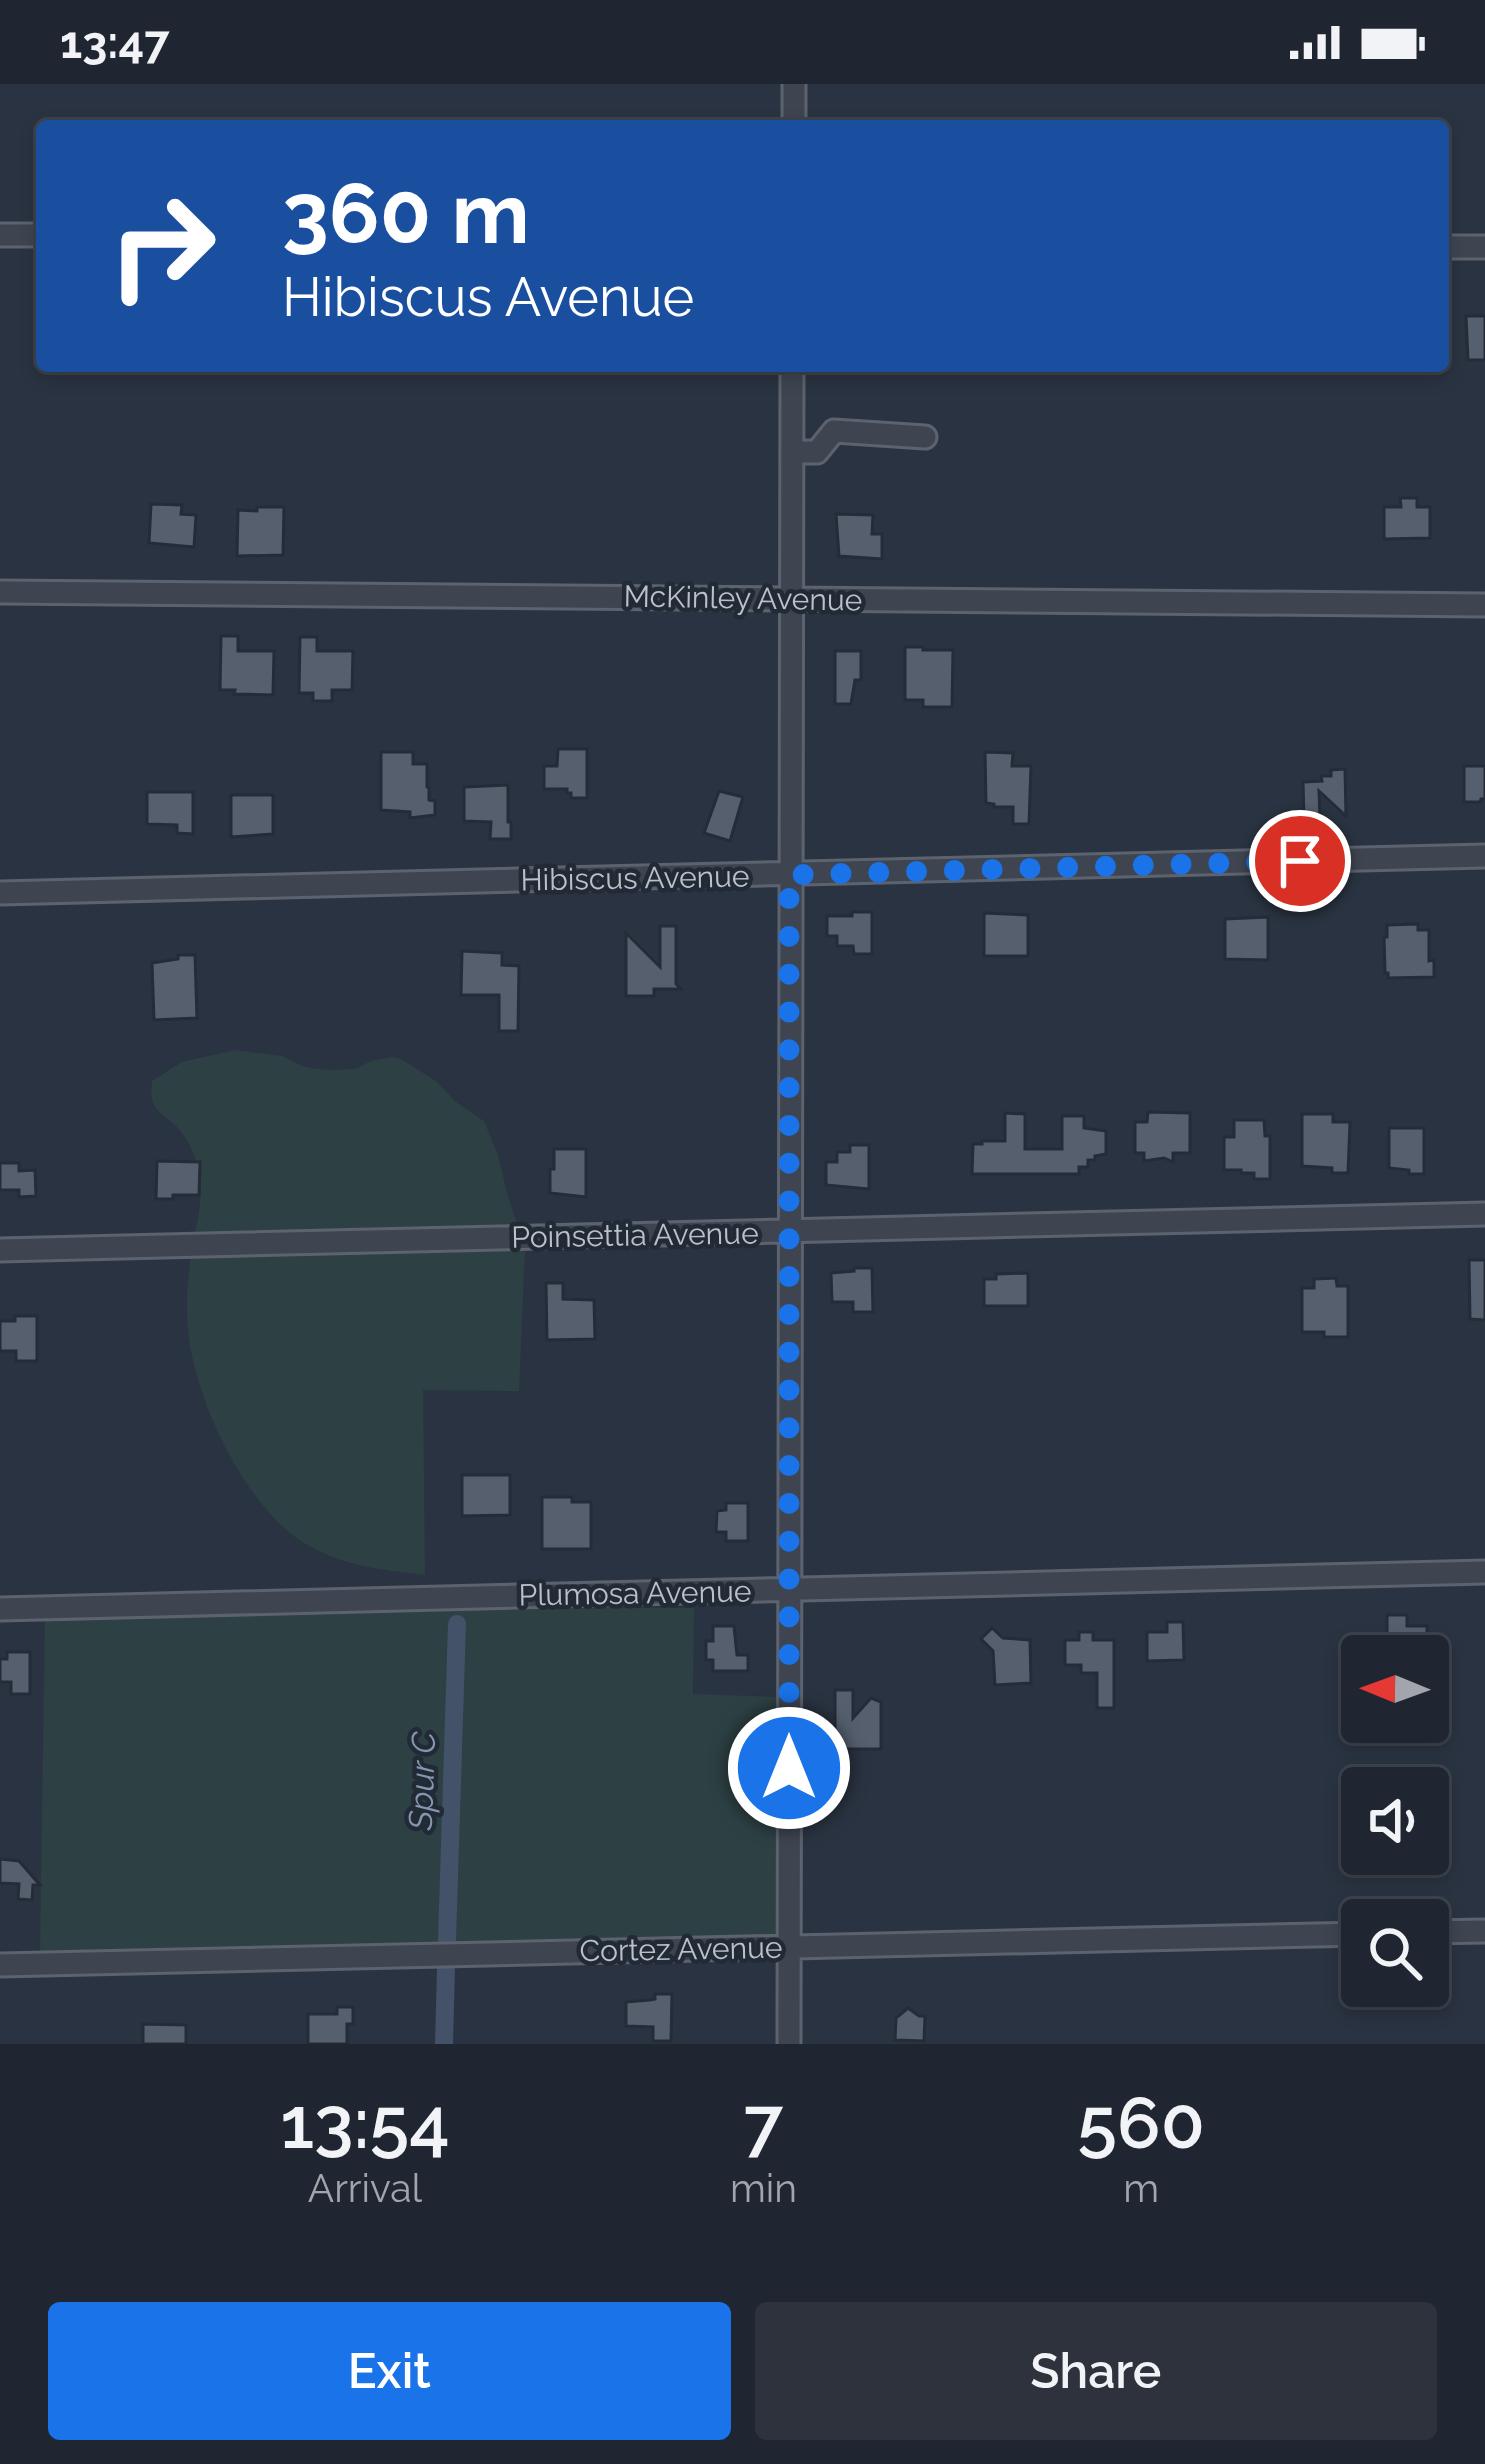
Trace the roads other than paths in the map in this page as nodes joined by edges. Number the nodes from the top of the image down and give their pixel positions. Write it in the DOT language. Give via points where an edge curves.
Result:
graph roads {
  1 [pos="794,84"];
  2 [pos="794,120"];
  3 [pos="0,235"];
  4 [pos="36,235"];
  5 [pos="1449,247"];
  6 [pos="1485,247"];
  7 [pos="793,372"];
  8 [pos="926,436"];
  9 [pos="792,452"];
  10 [pos="0,592"];
  11 [pos="791,599"];
  12 [pos="1485,605"];
  13 [pos="1485,856"];
  14 [pos="789,875"];
  15 [pos="0,892"];
  16 [pos="1485,1214"];
  17 [pos="790,1232"];
  18 [pos="0,1250"];
  19 [pos="1485,1572"];
  20 [pos="789,1588"];
  21 [pos="0,1609"];
  22 [pos="1485,1931"];
  23 [pos="1449,1932"];
  24 [pos="1341,1934"];
  25 [pos="789,1947"];
  26 [pos="0,1965"];
  27 [pos="789,2044"];
  1 -- 2 [label="street"];
  3 -- 4 [label="street"];
  5 -- 6 [label="street"];
  7 -- 9 [label="street"];
  8 -- 9 [label="street" via="834,431 817,452"];
  9 -- 11 [label="street"];
  10 -- 11 [label="street, McKinley Avenue"];
  11 -- 12 [label="street, McKinley Avenue"];
  11 -- 14 [label="street"];
  13 -- 14 [label="street, Hibiscus Avenue"];
  14 -- 15 [label="street, Hibiscus Avenue"];
  14 -- 17 [label="street"];
  16 -- 17 [label="street, Poinsettia Avenue"];
  17 -- 18 [label="street, Poinsettia Avenue"];
  17 -- 20 [label="street"];
  19 -- 20 [label="street, Plumosa Avenue"];
  20 -- 21 [label="street, Plumosa Avenue"];
  20 -- 25 [label="street"];
  22 -- 23 [label="street"];
  24 -- 25 [label="street, Cortez Avenue"];
  25 -- 26 [label="street, Cortez Avenue"];
  25 -- 27 [label="street"];
}
